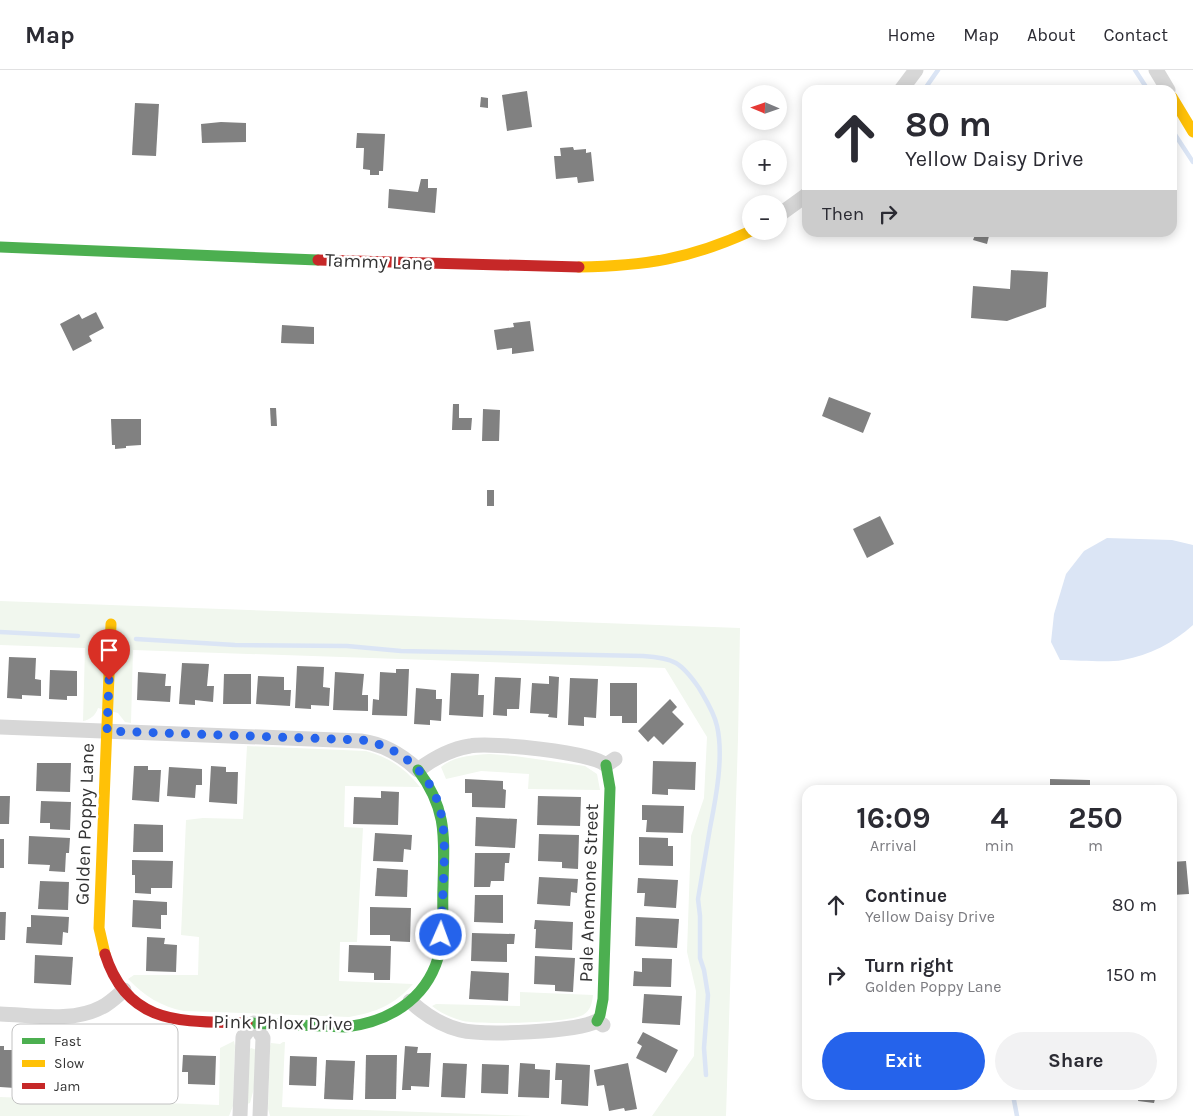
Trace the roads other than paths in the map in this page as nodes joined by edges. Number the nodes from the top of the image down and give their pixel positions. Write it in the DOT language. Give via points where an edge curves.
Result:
graph roads {
  1 [pos="916,70"];
  2 [pos="1156,70"];
  3 [pos="905,85"];
  4 [pos="1165,85"];
  5 [pos="1177,105"];
  6 [pos="1193,132"];
  7 [pos="802,198"];
  8 [pos="787,209"];
  9 [pos="742,235"];
  10 [pos="0,247"];
  11 [pos="111,624"];
  12 [pos="0,727"];
  13 [pos="107,731"];
  14 [pos="610,762"];
  15 [pos="418,770"];
  16 [pos="124,990"];
  17 [pos="410,1001"];
  18 [pos="0,1014"];
  19 [pos="254,1023"];
  20 [pos="600,1023"];
  21 [pos="240,1116"];
  22 [pos="260,1116"];
  1 -- 3 [label="street"];
  2 -- 4 [label="street"];
  5 -- 6 [label="street"];
  7 -- 8 [label="street"];
  9 -- 10 [label="street, Tammy Lane" via="687,256 657,263 606,268"];
  11 -- 13 [label="street, Golden Poppy Lane"];
  12 -- 13 [label="street"];
  13 -- 15 [label="street" via="362,740 390,750"];
  13 -- 16 [label="street, Golden Poppy Lane" via="99,928 106,962"];
  14 -- 15 [label="street" via="487,744 451,751"];
  14 -- 20 [label="street, Pale Anemone Street"];
  15 -- 17 [label="street, Pink Phlox Drive" via="433,790 443,821 442,926 436,964"];
  16 -- 18 [label="street" via="102,1007 80,1014"];
  16 -- 19 [label="street, Pink Phlox Drive" via="147,1009 172,1019"];
  17 -- 19 [label="street, Pink Phlox Drive" via="387,1017 355,1026"];
  17 -- 20 [label="street" via="426,1015 460,1030 512,1032"];
  19 -- 21 [label="street" via="243,1037"];
  19 -- 22 [label="street" via="263,1038"];
}
